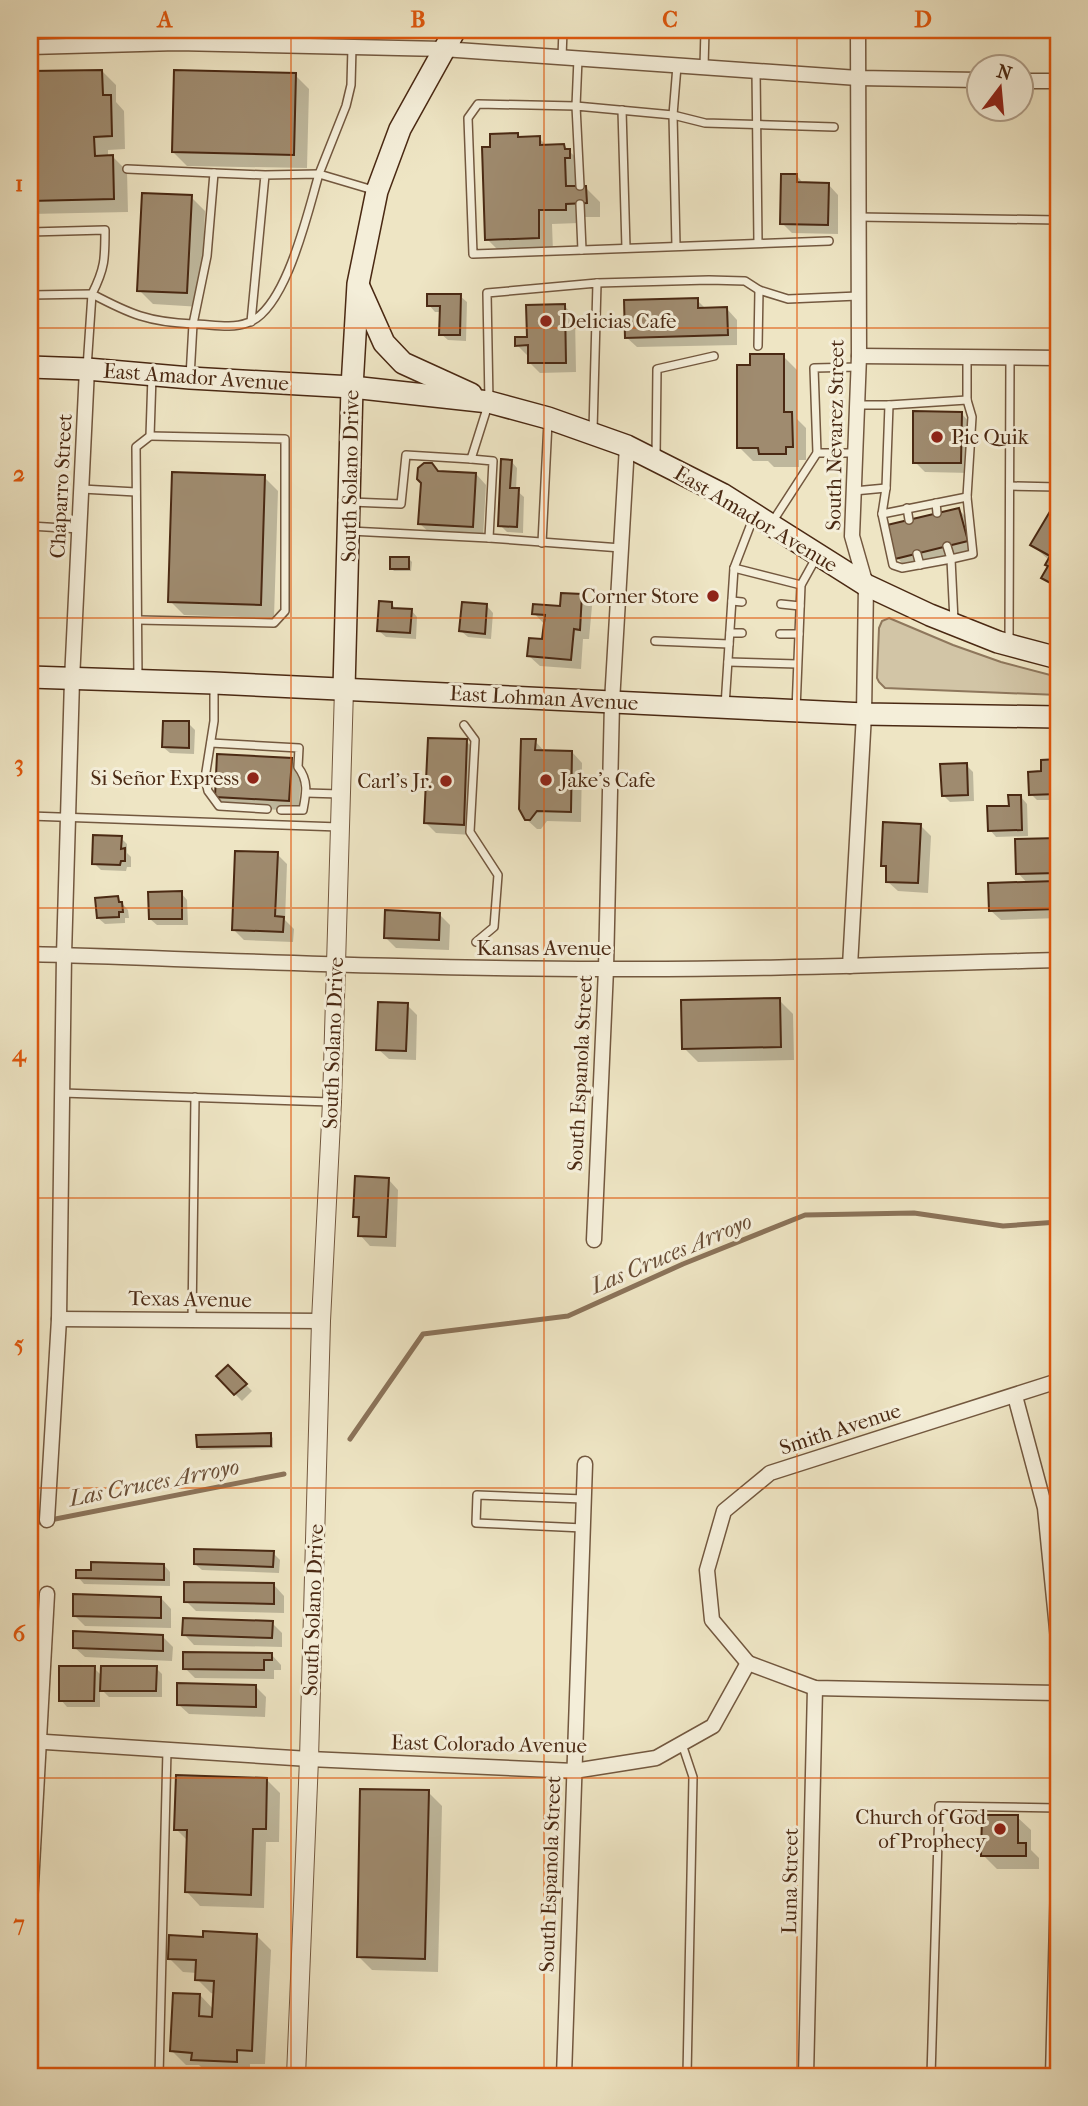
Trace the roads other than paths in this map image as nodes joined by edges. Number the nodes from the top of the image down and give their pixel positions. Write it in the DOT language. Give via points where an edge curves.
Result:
graph roads {
  1 [pos="455,30"];
  2 [pos="563,30"];
  3 [pos="705,30"];
  4 [pos="858,30"];
  5 [pos="177,36"];
  6 [pos="30,47"];
  7 [pos="352,47"];
  8 [pos="443,49"];
  9 [pos="562,57"];
  10 [pos="578,58"];
  11 [pos="677,65"];
  12 [pos="704,67"];
  13 [pos="756,71"];
  14 [pos="858,78"];
  15 [pos="965,80"];
  16 [pos="1036,81"];
  17 [pos="1058,81"];
  18 [pos="576,106"];
  19 [pos="622,110"];
  20 [pos="673,115"];
  21 [pos="756,125"];
  22 [pos="834,127"];
  23 [pos="127,169"];
  24 [pos="215,173"];
  25 [pos="319,174"];
  26 [pos="265,175"];
  27 [pos="580,186"];
  28 [pos="377,191"];
  29 [pos="580,204"];
  30 [pos="859,217"];
  31 [pos="1058,220"];
  32 [pos="30,232"];
  33 [pos="829,241"];
  34 [pos="758,243"];
  35 [pos="676,246"];
  36 [pos="626,248"];
  37 [pos="582,250"];
  38 [pos="597,283"];
  39 [pos="358,284"];
  40 [pos="759,290"];
  41 [pos="92,294"];
  42 [pos="30,295"];
  43 [pos="858,296"];
  44 [pos="251,323"];
  45 [pos="192,324"];
  46 [pos="758,346"];
  47 [pos="714,356"];
  48 [pos="967,357"];
  49 [pos="1010,358"];
  50 [pos="1058,358"];
  51 [pos="859,362"];
  52 [pos="30,367"];
  53 [pos="87,369"];
  54 [pos="152,375"];
  55 [pos="190,378"];
  56 [pos="352,387"];
  57 [pos="967,400"];
  58 [pos="489,402"];
  59 [pos="858,405"];
  60 [pos="890,405"];
  61 [pos="548,418"];
  62 [pos="593,434"];
  63 [pos="150,436"];
  64 [pos="627,446"];
  65 [pos="817,453"];
  66 [pos="856,453"];
  67 [pos="471,459"];
  68 [pos="656,460"];
  69 [pos="1010,486"];
  70 [pos="1058,487"];
  71 [pos="886,488"];
  72 [pos="82,489"];
  73 [pos="854,491"];
  74 [pos="135,492"];
  75 [pos="967,497"];
  76 [pos="349,502"];
  77 [pos="936,503"];
  78 [pos="907,508"];
  79 [pos="937,513"];
  80 [pos="882,514"];
  81 [pos="763,519"];
  82 [pos="909,520"];
  83 [pos="30,526"];
  84 [pos="80,528"];
  85 [pos="349,531"];
  86 [pos="489,538"];
  87 [pos="542,543"];
  88 [pos="947,546"];
  89 [pos="622,548"];
  90 [pos="917,554"];
  91 [pos="818,555"];
  92 [pos="951,559"];
  93 [pos="920,565"];
  94 [pos="734,568"];
  95 [pos="801,585"];
  96 [pos="866,585"];
  97 [pos="732,601"];
  98 [pos="743,602"];
  99 [pos="781,604"];
  100 [pos="800,606"];
  101 [pos="138,620"];
  102 [pos="954,625"];
  103 [pos="730,633"];
  104 [pos="742,633"];
  105 [pos="780,634"];
  106 [pos="799,635"];
  107 [pos="655,641"];
  108 [pos="729,644"];
  109 [pos="1009,645"];
  110 [pos="1058,658"];
  111 [pos="728,662"];
  112 [pos="797,664"];
  113 [pos="30,677"];
  114 [pos="72,680"];
  115 [pos="138,680"];
  116 [pos="214,683"];
  117 [pos="344,689"];
  118 [pos="612,702"];
  119 [pos="725,707"];
  120 [pos="796,711"];
  121 [pos="864,714"];
  122 [pos="1058,717"];
  123 [pos="464,725"];
  124 [pos="211,743"];
  125 [pos="306,793"];
  126 [pos="340,794"];
  127 [pos="267,809"];
  128 [pos="281,810"];
  129 [pos="30,816"];
  130 [pos="68,817"];
  131 [pos="339,827"];
  132 [pos="476,942"];
  133 [pos="30,954"];
  134 [pos="64,955"];
  135 [pos="1058,960"];
  136 [pos="335,964"];
  137 [pos="850,966"];
  138 [pos="606,969"];
  139 [pos="62,1093"];
  140 [pos="195,1097"];
  141 [pos="332,1102"];
  142 [pos="594,1240"];
  143 [pos="59,1319"];
  144 [pos="192,1320"];
  145 [pos="321,1321"];
  146 [pos="1058,1381"];
  147 [pos="1016,1396"];
  148 [pos="585,1464"];
  149 [pos="584,1499"];
  150 [pos="47,1520"];
  151 [pos="583,1528"];
  152 [pos="47,1594"];
  153 [pos="1058,1639"];
  154 [pos="748,1663"];
  155 [pos="815,1688"];
  156 [pos="1058,1693"];
  157 [pos="34,1741"];
  158 [pos="682,1744"];
  159 [pos="167,1750"];
  160 [pos="309,1759"];
  161 [pos="574,1770"];
  162 [pos="1058,1808"];
  163 [pos="1058,1884"];
  164 [pos="30,1903"];
  165 [pos="159,2076"];
  166 [pos="296,2076"];
  167 [pos="564,2076"];
  168 [pos="687,2076"];
  169 [pos="779,2076"];
  170 [pos="806,2076"];
  171 [pos="834,2076"];
  172 [pos="847,2076"];
  173 [pos="931,2076"];
  174 [pos="1053,2076"];
  1 -- 8 [label="main road, South Solano Drive"];
  2 -- 9 [label="lane"];
  3 -- 12 [label="lane"];
  4 -- 14 [label="street, South Nevarez Street"];
  5 -- 6 [label="street"];
  5 -- 7 [label="street"];
  7 -- 8 [label="street"];
  7 -- 25 [label="lane" via="346,106"];
  8 -- 9 [label="street"];
  8 -- 28 [label="main road, South Solano Drive" via="400,130"];
  9 -- 10 [label="street"];
  10 -- 11 [label="street"];
  10 -- 18 [label="lane"];
  11 -- 12 [label="street"];
  11 -- 20 [label="lane"];
  12 -- 13 [label="street"];
  13 -- 14 [label="street"];
  13 -- 21 [label="lane"];
  14 -- 15 [label="street"];
  14 -- 30 [label="street, South Nevarez Street"];
  16 -- 17 [label="street"];
  18 -- 19 [label="lane"];
  18 -- 27 [label="lane"];
  18 -- 37 [label="lane" via="478,104 468,118 473,254"];
  19 -- 20 [label="lane"];
  19 -- 36 [label="lane"];
  20 -- 21 [label="lane" via="705,123"];
  20 -- 35 [label="lane"];
  21 -- 22 [label="lane"];
  21 -- 34 [label="lane"];
  23 -- 24 [label="lane"];
  24 -- 26 [label="lane"];
  24 -- 45 [label="lane" via="207,256"];
  25 -- 26 [label="lane"];
  25 -- 28 [label="lane"];
  25 -- 44 [label="lane" via="286,280"];
  26 -- 44 [label="lane"];
  28 -- 39 [label="main road, South Solano Drive"];
  29 -- 37 [label="lane"];
  30 -- 31 [label="lane"];
  30 -- 43 [label="street, South Nevarez Street"];
  32 -- 41 [label="lane" via="105,230 106,258"];
  33 -- 34 [label="lane"];
  34 -- 35 [label="lane"];
  35 -- 36 [label="lane"];
  36 -- 37 [label="lane"];
  38 -- 40 [label="lane" via="745,281"];
  38 -- 58 [label="lane" via="487,293"];
  38 -- 62 [label="lane"];
  39 -- 56 [label="main road, South Solano Drive"];
  39 -- 58 [label="main road" via="384,343 403,363"];
  40 -- 43 [label="lane" via="788,299"];
  40 -- 46 [label="lane"];
  41 -- 42 [label="lane"];
  41 -- 45 [label="lane" via="140,317"];
  41 -- 53 [label="lane"];
  43 -- 51 [label="street, South Nevarez Street"];
  44 -- 45 [label="lane"];
  45 -- 55 [label="lane"];
  47 -- 68 [label="lane" via="657,369"];
  48 -- 49 [label="street"];
  48 -- 51 [label="street"];
  48 -- 57 [label="lane"];
  49 -- 50 [label="street"];
  49 -- 69 [label="lane"];
  51 -- 59 [label="street, South Nevarez Street"];
  51 -- 65 [label="lane" via="814,368"];
  52 -- 53 [label="main road, East Amador Avenue"];
  53 -- 54 [label="main road, East Amador Avenue"];
  53 -- 72 [label="street, Chaparro Street"];
  54 -- 55 [label="main road, East Amador Avenue"];
  54 -- 63 [label="lane"];
  55 -- 56 [label="main road, East Amador Avenue"];
  56 -- 58 [label="main road, East Amador Avenue"];
  56 -- 76 [label="main road, South Solano Drive"];
  57 -- 60 [label="lane"];
  57 -- 75 [label="lane" via="972,417"];
  58 -- 61 [label="main road, East Amador Avenue"];
  58 -- 67 [label="lane"];
  59 -- 60 [label="lane"];
  59 -- 66 [label="street, South Nevarez Street"];
  60 -- 71 [label="lane"];
  61 -- 62 [label="main road, East Amador Avenue"];
  61 -- 87 [label="lane"];
  62 -- 64 [label="main road, East Amador Avenue"];
  63 -- 74 [label="lane" via="136,447"];
  63 -- 101 [label="lane" via="285,439 285,611 274,623"];
  64 -- 68 [label="main road, East Amador Avenue"];
  64 -- 89 [label="street, South Espanola Street"];
  65 -- 66 [label="lane"];
  65 -- 81 [label="lane"];
  66 -- 73 [label="street, South Nevarez Street"];
  67 -- 76 [label="lane" via="407,455 401,504"];
  67 -- 86 [label="lane" via="493,461"];
  68 -- 81 [label="main road, East Amador Avenue"];
  69 -- 70 [label="lane"];
  69 -- 109 [label="lane"];
  71 -- 73 [label="lane"];
  71 -- 80 [label="lane"];
  72 -- 74 [label="lane"];
  72 -- 84 [label="street, Chaparro Street"];
  73 -- 96 [label="street, South Nevarez Street" via="852,537"];
  74 -- 101 [label="lane"];
  75 -- 77 [label="lane"];
  75 -- 92 [label="lane" via="973,554"];
  76 -- 85 [label="main road, South Solano Drive"];
  77 -- 78 [label="lane"];
  77 -- 79 [label="lane"];
  78 -- 80 [label="lane"];
  78 -- 82 [label="lane"];
  80 -- 93 [label="lane" via="893,565"];
  81 -- 91 [label="main road, East Amador Avenue"];
  81 -- 94 [label="lane"];
  83 -- 84 [label="lane"];
  84 -- 114 [label="street, Chaparro Street"];
  85 -- 86 [label="lane"];
  85 -- 117 [label="main road, South Solano Drive"];
  86 -- 87 [label="lane"];
  87 -- 89 [label="lane"];
  88 -- 92 [label="lane"];
  89 -- 118 [label="street, South Espanola Street"];
  90 -- 93 [label="lane"];
  91 -- 95 [label="lane"];
  91 -- 96 [label="main road, East Amador Avenue"];
  92 -- 93 [label="lane"];
  92 -- 102 [label="lane"];
  94 -- 95 [label="lane"];
  94 -- 97 [label="lane"];
  95 -- 100 [label="lane"];
  96 -- 102 [label="main road, East Amador Avenue"];
  96 -- 121 [label="street, South Nevarez Street"];
  97 -- 98 [label="lane"];
  97 -- 103 [label="lane"];
  99 -- 100 [label="lane"];
  100 -- 106 [label="lane"];
  101 -- 115 [label="lane"];
  102 -- 109 [label="main road, East Amador Avenue"];
  103 -- 104 [label="lane"];
  103 -- 108 [label="lane"];
  105 -- 106 [label="lane"];
  106 -- 112 [label="lane"];
  107 -- 108 [label="lane"];
  108 -- 111 [label="lane"];
  109 -- 110 [label="main road, East Amador Avenue"];
  111 -- 112 [label="lane"];
  111 -- 119 [label="lane"];
  112 -- 120 [label="lane"];
  113 -- 114 [label="main road, East Lohman Avenue"];
  114 -- 115 [label="main road, East Lohman Avenue"];
  114 -- 130 [label="street, Chaparro Street"];
  115 -- 116 [label="main road, East Lohman Avenue"];
  116 -- 117 [label="main road, East Lohman Avenue"];
  116 -- 124 [label="lane"];
  117 -- 118 [label="main road, East Lohman Avenue"];
  117 -- 126 [label="street, South Solano Drive"];
  118 -- 119 [label="main road, East Lohman Avenue"];
  118 -- 138 [label="street, South Espanola Street"];
  119 -- 120 [label="main road, East Lohman Avenue"];
  120 -- 121 [label="main road, East Lohman Avenue"];
  121 -- 122 [label="main road, East Lohman Avenue"];
  121 -- 137 [label="street, South Nevarez Street"];
  123 -- 132 [label="lane" via="475,740 470,832 498,875 494,927"];
  124 -- 125 [label="lane" via="299,748 298,767 305,776"];
  124 -- 127 [label="lane" via="205,778 219,806"];
  125 -- 126 [label="lane"];
  125 -- 128 [label="lane" via="303,810"];
  126 -- 131 [label="street, South Solano Drive"];
  129 -- 130 [label="lane"];
  130 -- 131 [label="lane"];
  130 -- 134 [label="street, Chaparro Street"];
  131 -- 136 [label="street, South Solano Drive"];
  133 -- 134 [label="street, Kansas Avenue"];
  134 -- 136 [label="street, Kansas Avenue"];
  134 -- 139 [label="street, Chaparro Street"];
  135 -- 137 [label="street, Kansas Avenue"];
  136 -- 138 [label="street, Kansas Avenue"];
  136 -- 141 [label="street, South Solano Drive"];
  137 -- 138 [label="street, Kansas Avenue"];
  138 -- 142 [label="street, South Espanola Street"];
  139 -- 140 [label="lane"];
  139 -- 143 [label="street, Chaparro Street"];
  140 -- 141 [label="lane"];
  140 -- 144 [label="lane"];
  141 -- 145 [label="street, South Solano Drive"];
  143 -- 144 [label="street, Texas Avenue"];
  143 -- 150 [label="street, Chaparro Street"];
  144 -- 145 [label="street, Texas Avenue"];
  145 -- 160 [label="street, South Solano Drive"];
  146 -- 147 [label="street, Smith Avenue"];
  147 -- 153 [label="street" via="1045,1508"];
  147 -- 154 [label="street, Smith Avenue" via="770,1474 724,1511 707,1570 712,1620"];
  148 -- 149 [label="street, South Espanola Street"];
  149 -- 151 [label="street, South Espanola Street"];
  149 -- 151 [label="lane" via="477,1495 476,1523"];
  151 -- 161 [label="street, South Espanola Street"];
  152 -- 157 [label="street"];
  154 -- 155 [label="street"];
  154 -- 158 [label="street, East Colorado Avenue" via="713,1726"];
  155 -- 156 [label="street"];
  155 -- 170 [label="street, Luna Street"];
  157 -- 159 [label="street, East Colorado Avenue"];
  157 -- 164 [label="street"];
  158 -- 161 [label="street, East Colorado Avenue" via="656,1758"];
  158 -- 168 [label="lane" via="693,1777"];
  159 -- 160 [label="street, East Colorado Avenue"];
  159 -- 165 [label="lane"];
  160 -- 161 [label="street, East Colorado Avenue"];
  160 -- 166 [label="street, South Solano Drive"];
  161 -- 167 [label="street, South Espanola Street"];
  162 -- 173 [label="lane" via="939,1806"];
  163 -- 174 [label="street"];
  169 -- 170 [label="street"];
  170 -- 171 [label="street"];
  171 -- 172 [label="street"];
}
